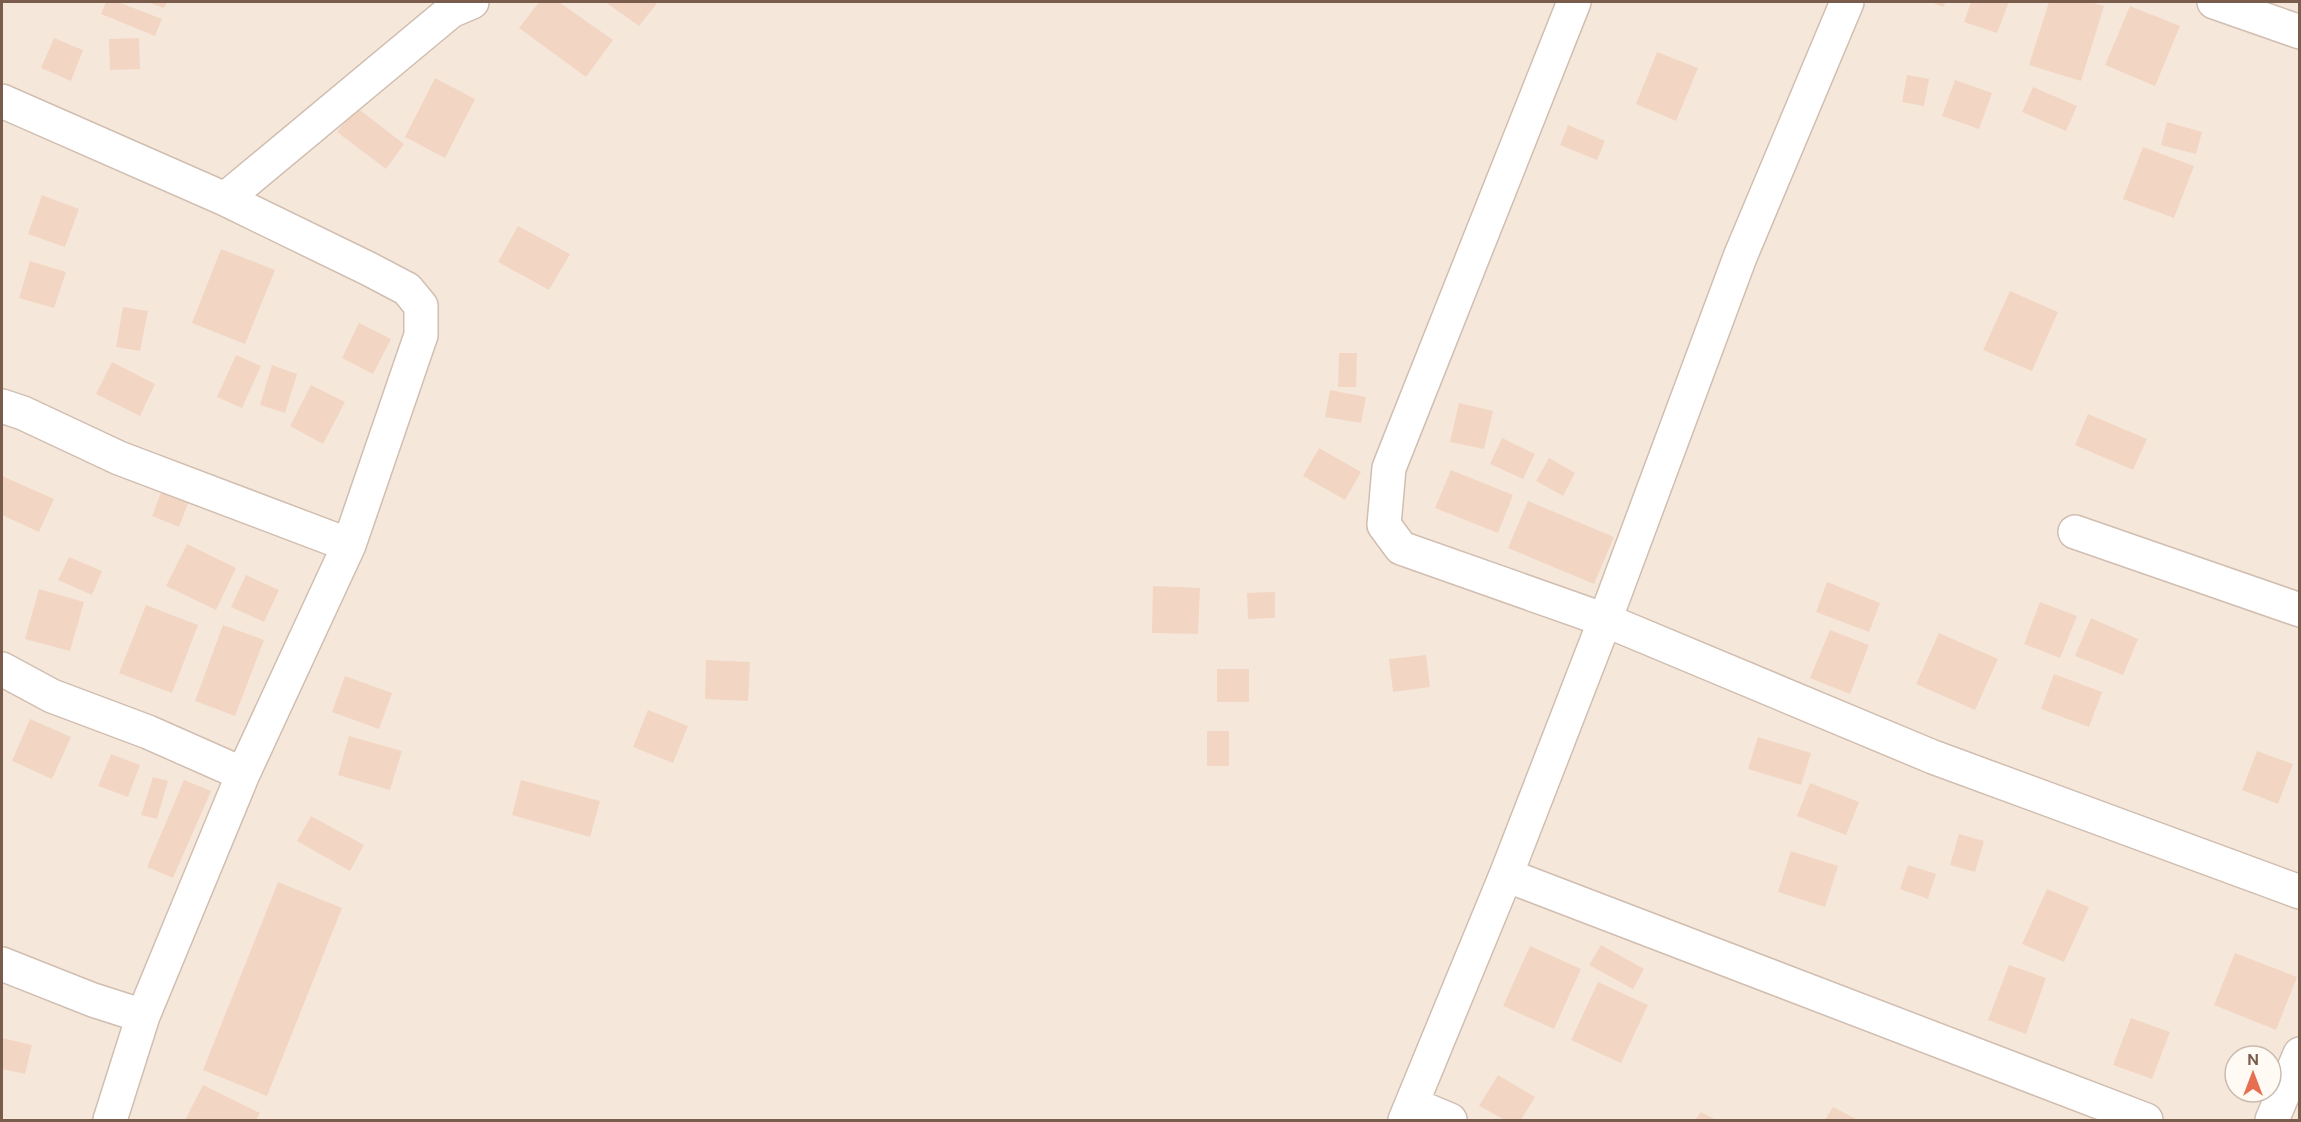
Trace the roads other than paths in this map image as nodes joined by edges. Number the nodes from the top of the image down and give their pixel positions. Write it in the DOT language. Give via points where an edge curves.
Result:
graph roads {
  1 [pos="1574,2"];
  2 [pos="1847,2"];
  3 [pos="2214,2"];
  4 [pos="452,5"];
  5 [pos="2300,32"];
  6 [pos="2,101"];
  7 [pos="225,199"];
  8 [pos="2,406"];
  9 [pos="2075,532"];
  10 [pos="349,546"];
  11 [pos="2300,610"];
  12 [pos="1605,620"];
  13 [pos="2,669"];
  14 [pos="243,774"];
  15 [pos="1506,875"];
  16 [pos="2300,892"];
  17 [pos="2,964"];
  18 [pos="142,1016"];
  19 [pos="2300,1054"];
  20 [pos="1409,1112"];
  21 [pos="110,1120"];
  22 [pos="1450,1120"];
  23 [pos="2146,1120"];
  24 [pos="2272,1120"];
  1 -- 12 [label="street" via="1389,468 1384,525 1401,548"];
  2 -- 12 [label="street" via="1740,257"];
  3 -- 5 [label="street"];
  4 -- 7 [label="street"];
  6 -- 7 [label="street"];
  7 -- 10 [label="street" via="407,289 421,306 421,335"];
  8 -- 10 [label="street" via="119,458"];
  9 -- 11 [label="street"];
  10 -- 14 [label="street"];
  12 -- 15 [label="street"];
  12 -- 16 [label="street" via="1933,756"];
  13 -- 14 [label="street" via="52,696"];
  14 -- 18 [label="street"];
  15 -- 20 [label="street"];
  15 -- 23 [label="street"];
  17 -- 18 [label="street"];
  18 -- 21 [label="street"];
  19 -- 24 [label="street"];
  20 -- 22 [label="street"];
}
